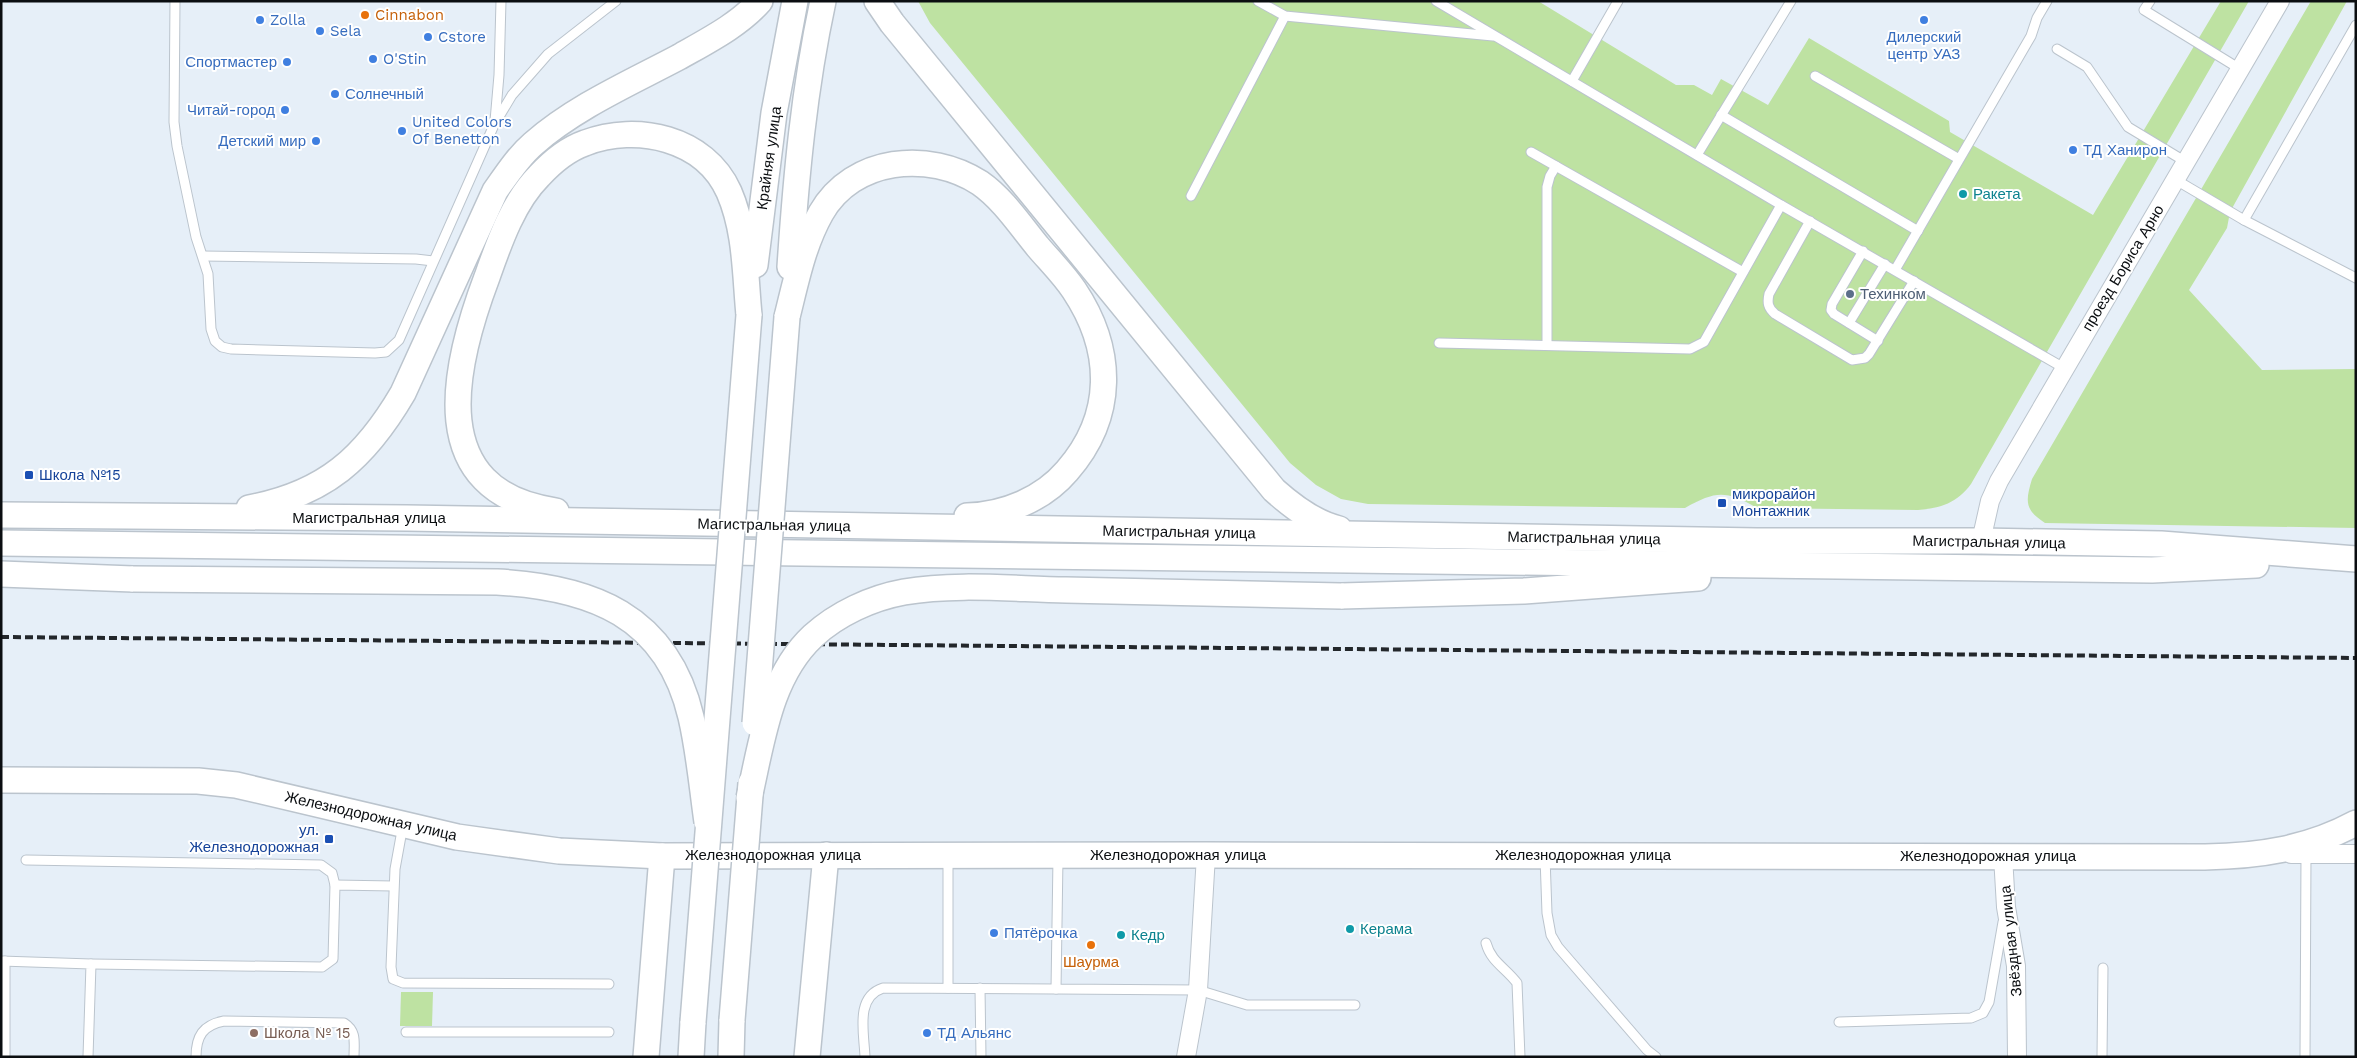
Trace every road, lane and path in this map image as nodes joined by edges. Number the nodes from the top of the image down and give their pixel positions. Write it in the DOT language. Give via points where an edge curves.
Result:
graph roads {
  1 [pos="175,1"];
  2 [pos="501,1"];
  3 [pos="616,1"];
  4 [pos="760,1"];
  5 [pos="795,1"];
  6 [pos="823,1"];
  7 [pos="877,1"];
  8 [pos="1258,1"];
  9 [pos="1436,1"];
  10 [pos="1618,1"];
  11 [pos="1790,1"];
  12 [pos="2047,1"];
  13 [pos="2150,1"];
  14 [pos="2280,1"];
  15 [pos="1284,16"];
  16 [pos="2356,25"];
  17 [pos="1496,37"];
  18 [pos="2057,49"];
  19 [pos="2240,69"];
  20 [pos="1815,76"];
  21 [pos="1572,81"];
  22 [pos="1721,115"];
  23 [pos="494,125"];
  24 [pos="1531,152"];
  25 [pos="1697,154"];
  26 [pos="1958,159"];
  27 [pos="2186,162"];
  28 [pos="1556,166"];
  29 [pos="2176,180"];
  30 [pos="1191,196"];
  31 [pos="1781,204"];
  32 [pos="2244,220"];
  33 [pos="1810,221"];
  34 [pos="1918,230"];
  35 [pos="1863,251"];
  36 [pos="203,256"];
  37 [pos="433,261"];
  38 [pos="1885,264"];
  39 [pos="1895,270"];
  40 [pos="1743,272"];
  41 [pos="2356,278"];
  42 [pos="1914,281"];
  43 [pos="749,315"];
  44 [pos="787,317"];
  45 [pos="1849,324"];
  46 [pos="1878,340"];
  47 [pos="1440,343"];
  48 [pos="1547,345"];
  49 [pos="2064,368"];
  50 [pos="1,515"];
  51 [pos="171,518"];
  52 [pos="704,524"];
  53 [pos="810,526"];
  54 [pos="1366,535"];
  55 [pos="1981,541"];
  56 [pos="1,543"];
  57 [pos="2356,560"];
  58 [pos="1872,566"];
  59 [pos="1,574"];
  60 [pos="1,780"];
  61 [pos="750,798"];
  62 [pos="707,822"];
  63 [pos="2356,823"];
  64 [pos="403,825"];
  65 [pos="1206,854"];
  66 [pos="2266,854"];
  67 [pos="2306,854"];
  68 [pos="2356,854"];
  69 [pos="826,855"];
  70 [pos="948,855"];
  71 [pos="1058,855"];
  72 [pos="1545,855"];
  73 [pos="662,856"];
  74 [pos="2003,856"];
  75 [pos="26,860"];
  76 [pos="335,885"];
  77 [pos="393,886"];
  78 [pos="2006,906"];
  79 [pos="1486,943"];
  80 [pos="3,961"];
  81 [pos="91,964"];
  82 [pos="2103,968"];
  83 [pos="609,984"];
  84 [pos="948,988"];
  85 [pos="980,988"];
  86 [pos="1056,989"];
  87 [pos="1198,990"];
  88 [pos="1355,1005"];
  89 [pos="1839,1022"];
  90 [pos="406,1032"];
  91 [pos="609,1032"];
  92 [pos="5,1057"];
  93 [pos="88,1057"];
  94 [pos="196,1057"];
  95 [pos="354,1057"];
  96 [pos="646,1057"];
  97 [pos="691,1057"];
  98 [pos="731,1057"];
  99 [pos="807,1057"];
  100 [pos="865,1057"];
  101 [pos="981,1057"];
  102 [pos="1186,1057"];
  103 [pos="1520,1057"];
  104 [pos="1656,1057"];
  105 [pos="2017,1057"];
  106 [pos="2102,1057"];
  107 [pos="2306,1057"];
  1 -- 36 [label="lane" via="175,134 196,237"];
  2 -- 23 [label="lane"];
  3 -- 23 [label="lane" via="548,54 512,95"];
  4 -- 51 [label="main road" via="710,40 574,114 533,144 514,163 482,216 403,393 385,424 353,460 308,490 282,500 239,510"];
  5 -- 43 [label="main road, Крайняя улица" via="774,113"];
  6 -- 44 [label="main road, Крайняя улица" via="798,165"];
  7 -- 54 [label="main road" via="1274,490 1311,518"];
  8 -- 15 [label="lane"];
  9 -- 17 [label="lane"];
  10 -- 21 [label="lane"];
  11 -- 22 [label="lane"];
  12 -- 26 [label="lane" via="2031,36"];
  13 -- 19 [label="lane" via="2144,10"];
  14 -- 19 [label="street, проезд Бориса Арно"];
  15 -- 17 [label="lane"];
  15 -- 30 [label="lane"];
  16 -- 32 [label="lane"];
  17 -- 21 [label="lane"];
  18 -- 27 [label="lane" via="2087,68 2128,127"];
  19 -- 27 [label="street, проезд Бориса Арно"];
  20 -- 26 [label="lane"];
  21 -- 25 [label="lane"];
  22 -- 25 [label="lane"];
  22 -- 34 [label="lane"];
  23 -- 37 [label="lane"];
  24 -- 28 [label="lane"];
  25 -- 31 [label="lane"];
  26 -- 34 [label="lane"];
  27 -- 29 [label="street, проезд Бориса Арно"];
  28 -- 40 [label="lane"];
  28 -- 48 [label="lane" via="1547,187"];
  29 -- 32 [label="lane"];
  29 -- 49 [label="street, проезд Бориса Арно"];
  31 -- 33 [label="lane"];
  31 -- 40 [label="lane"];
  32 -- 41 [label="lane"];
  33 -- 35 [label="lane"];
  33 -- 46 [label="lane" via="1768,294 1770,309 1852,360 1865,358"];
  34 -- 39 [label="lane"];
  35 -- 38 [label="lane"];
  35 -- 45 [label="lane" via="1832,304 1834,314"];
  36 -- 37 [label="lane"];
  36 -- 37 [label="lane" via="210,288 211,329 215,342 222,347 375,353 386,352 399,340"];
  38 -- 39 [label="lane"];
  38 -- 45 [label="lane"];
  39 -- 42 [label="lane"];
  40 -- 48 [label="lane" via="1704,342 1690,349"];
  42 -- 46 [label="lane"];
  42 -- 49 [label="lane"];
  43 -- 52 [label="main road" via="743,241 737,212 716,171 678,143 641,134 620,134 583,143 558,158 538,177 509,222 462,354 457,391 459,423 473,462 493,487 516,500 548,510 641,514"];
  43 -- 62 [label="main road, bridge"];
  44 -- 53 [label="main road" via="810,235 838,192 862,175 892,164 935,164 958,171 999,199 1074,290 1098,337 1102,364 1101,410 1089,442 1062,477 1046,490 992,514 884,517"];
  44 -- 61 [label="main road, bridge"];
  45 -- 46 [label="lane"];
  47 -- 48 [label="lane"];
  49 -- 55 [label="street, проезд Бориса Арно" via="1999,481 1990,501"];
  50 -- 51 [label="main road, Магистральная улица"];
  51 -- 52 [label="main road, Магистральная улица" via="408,518"];
  52 -- 53 [label="main road, Магистральная улица"];
  53 -- 54 [label="main road, Магистральная улица"];
  54 -- 55 [label="main road, Магистральная улица"];
  55 -- 57 [label="main road, Магистральная улица" via="2161,544"];
  56 -- 58 [label="main road, Магистральная улица"];
  57 -- 58 [label="main road, Магистральная улица" via="2152,570"];
  58 -- 61 [label="main road, bridge" via="1524,591 1341,596 971,588 903,592 871,601 846,613 813,636 786,671 767,719"];
  59 -- 62 [label="main road, bridge" via="134,579 497,582 552,586 603,603 634,622 659,647 683,692 696,740"];
  60 -- 64 [label="main road, Железнодорожная улица" via="188,781 236,785"];
  61 -- 98 [label="main road, bridge"];
  62 -- 97 [label="main road, bridge"];
  63 -- 66 [label="main road, Железнодорожная улица" via="2318,840"];
  64 -- 73 [label="main road, Железнодорожная улица" via="504,845"];
  64 -- 77 [label="lane"];
  65 -- 71 [label="main road, Железнодорожная улица"];
  65 -- 72 [label="main road, Железнодорожная улица"];
  65 -- 87 [label="street"];
  66 -- 67 [label="street"];
  66 -- 74 [label="main road, Железнодорожная улица" via="2205,857"];
  67 -- 68 [label="street"];
  67 -- 107 [label="lane"];
  69 -- 70 [label="main road, Железнодорожная улица"];
  69 -- 73 [label="main road, Железнодорожная улица"];
  69 -- 99 [label="main road"];
  70 -- 71 [label="main road, Железнодорожная улица"];
  70 -- 84 [label="lane"];
  71 -- 86 [label="lane"];
  72 -- 74 [label="main road, Железнодорожная улица"];
  72 -- 104 [label="lane" via="1548,925 1558,947"];
  73 -- 96 [label="main road"];
  74 -- 78 [label="street, Звёздная улица"];
  75 -- 76 [label="lane" via="321,865 332,873"];
  76 -- 77 [label="lane"];
  76 -- 81 [label="lane" via="333,959 322,968"];
  77 -- 83 [label="lane" via="390,967 393,979 404,983"];
  78 -- 89 [label="lane" via="1990,1002 1982,1013 1971,1018"];
  78 -- 105 [label="street, Звёздная улица" via="2016,966"];
  79 -- 103 [label="lane" via="1494,962 1517,983"];
  80 -- 81 [label="lane"];
  80 -- 92 [label="lane"];
  81 -- 93 [label="lane"];
  82 -- 106 [label="lane"];
  84 -- 85 [label="lane"];
  84 -- 100 [label="lane" via="883,988 874,991 863,1009"];
  85 -- 86 [label="lane"];
  85 -- 101 [label="lane"];
  86 -- 87 [label="lane"];
  87 -- 88 [label="lane" via="1247,1005"];
  87 -- 102 [label="street"];
  90 -- 91 [label="lane"];
  94 -- 95 [label="lane" via="200,1035 206,1026 233,1021 344,1023 352,1028"];
}
